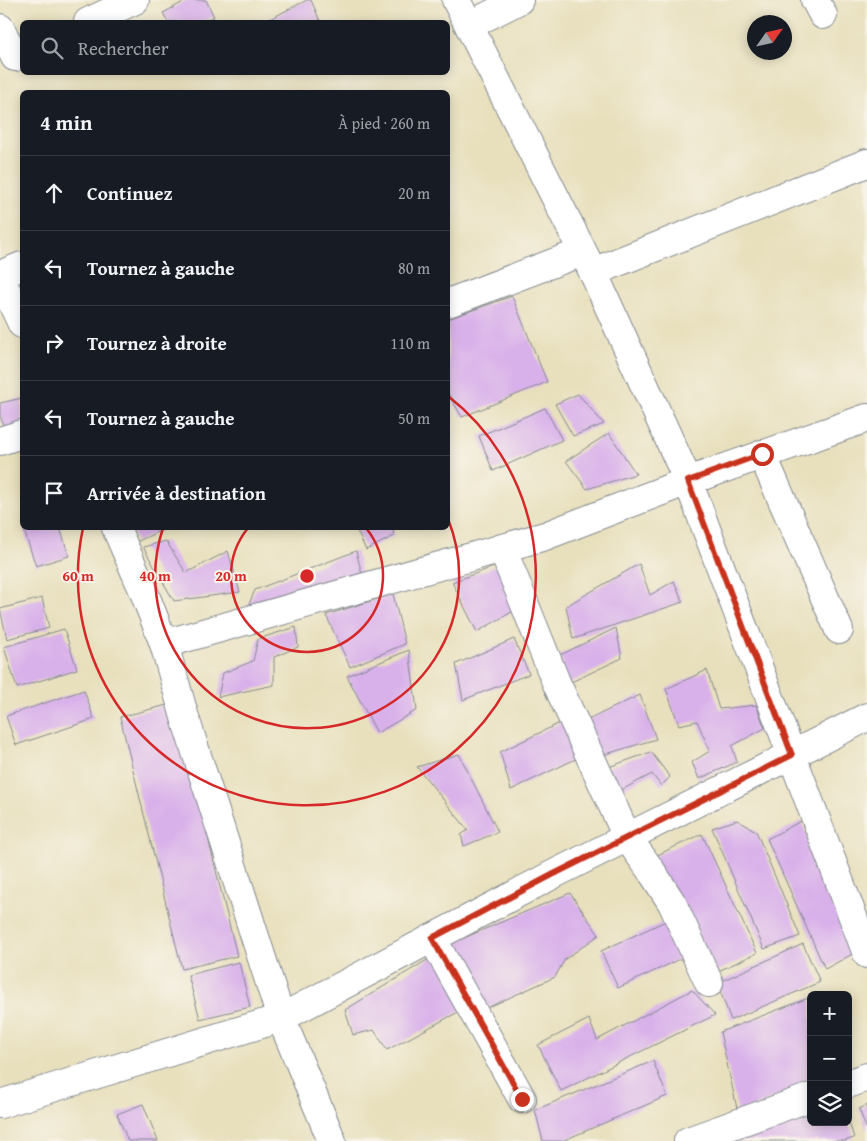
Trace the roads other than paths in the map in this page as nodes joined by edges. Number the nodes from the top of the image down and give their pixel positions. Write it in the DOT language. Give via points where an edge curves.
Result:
graph roads {
  1 [pos="135,0"];
  2 [pos="456,0"];
  3 [pos="519,0"];
  4 [pos="92,20"];
  5 [pos="470,25"];
  6 [pos="0,28"];
  7 [pos="13,59"];
  8 [pos="867,163"];
  9 [pos="588,262"];
  10 [pos="20,267"];
  11 [pos="0,276"];
  12 [pos="450,302"];
  13 [pos="20,320"];
  14 [pos="867,418"];
  15 [pos="20,435"];
  16 [pos="0,440"];
  17 [pos="762,454"];
  18 [pos="688,481"];
  19 [pos="117,530"];
  20 [pos="502,548"];
  21 [pos="839,630"];
  22 [pos="164,644"];
  23 [pos="867,717"];
  24 [pos="792,755"];
  25 [pos="627,837"];
  26 [pos="432,938"];
  27 [pos="867,954"];
  28 [pos="709,983"];
  29 [pos="281,1018"];
  30 [pos="867,1077"];
  31 [pos="852,1083"];
  32 [pos="807,1098"];
  33 [pos="522,1099"];
  34 [pos="0,1104"];
  35 [pos="332,1141"];
  36 [pos="688,1141"];
  1 -- 4 [label="street"];
  2 -- 5 [label="street"];
  3 -- 5 [label="street"];
  5 -- 9 [label="street"];
  6 -- 7 [label="street"];
  8 -- 9 [label="street"];
  9 -- 12 [label="street"];
  9 -- 18 [label="street"];
  10 -- 11 [label="street"];
  11 -- 13 [label="street"];
  14 -- 17 [label="street"];
  15 -- 16 [label="street"];
  17 -- 18 [label="street"];
  17 -- 21 [label="street"];
  18 -- 20 [label="street" via="545,536"];
  18 -- 24 [label="street"];
  19 -- 22 [label="street"];
  20 -- 22 [label="street"];
  20 -- 25 [label="street" via="556,682"];
  22 -- 29 [label="street"];
  23 -- 24 [label="street"];
  24 -- 25 [label="street"];
  24 -- 27 [label="street"];
  25 -- 26 [label="street"];
  25 -- 28 [label="street" via="672,903"];
  26 -- 29 [label="street"];
  26 -- 33 [label="street"];
  29 -- 34 [label="street"];
  29 -- 35 [label="street"];
  30 -- 31 [label="street"];
  32 -- 36 [label="street"];
}
